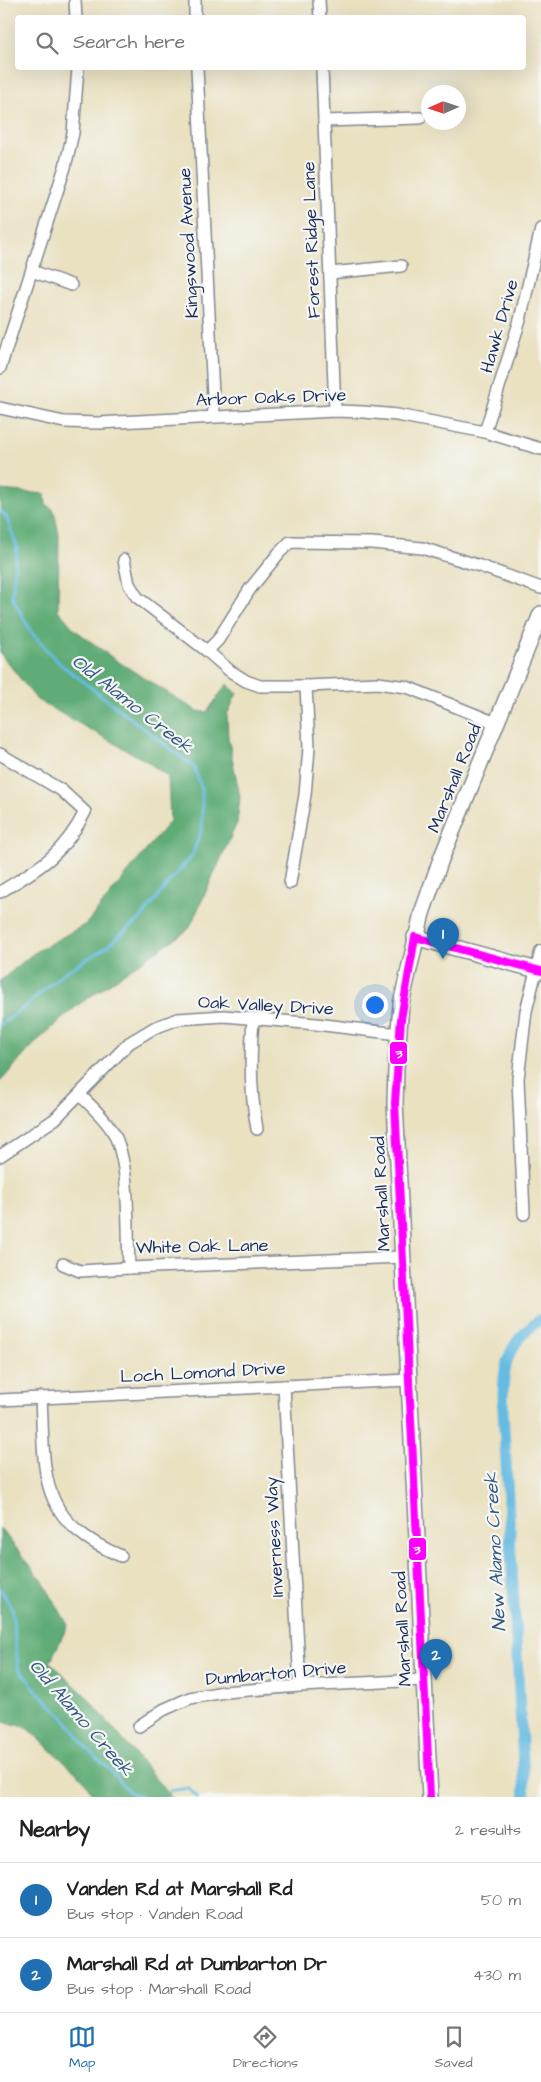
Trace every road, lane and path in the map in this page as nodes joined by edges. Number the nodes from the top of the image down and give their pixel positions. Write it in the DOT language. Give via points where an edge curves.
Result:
graph roads {
  1 [pos="76,0"];
  2 [pos="195,0"];
  3 [pos="319,0"];
  4 [pos="76,15"];
  5 [pos="196,15"];
  6 [pos="320,15"];
  7 [pos="78,70"];
  8 [pos="197,70"];
  9 [pos="322,70"];
  10 [pos="420,118"];
  11 [pos="324,121"];
  12 [pos="541,229"];
  13 [pos="401,266"];
  14 [pos="32,271"];
  15 [pos="330,273"];
  16 [pos="72,285"];
  17 [pos="0,368"];
  18 [pos="0,408"];
  19 [pos="335,411"];
  20 [pos="214,416"];
  21 [pos="485,432"];
  22 [pos="541,449"];
  23 [pos="124,560"];
  24 [pos="541,588"];
  25 [pos="541,614"];
  26 [pos="207,651"];
  27 [pos="306,686"];
  28 [pos="496,723"];
  29 [pos="0,754"];
  30 [pos="290,883"];
  31 [pos="0,892"];
  32 [pos="415,937"];
  33 [pos="541,951"];
  34 [pos="538,970"];
  35 [pos="253,1019"];
  36 [pos="398,1034"];
  37 [pos="80,1095"];
  38 [pos="257,1128"];
  39 [pos="0,1156"];
  40 [pos="524,1214"];
  41 [pos="402,1257"];
  42 [pos="62,1264"];
  43 [pos="129,1268"];
  44 [pos="408,1380"];
  45 [pos="284,1386"];
  46 [pos="41,1398"];
  47 [pos="0,1400"];
  48 [pos="121,1556"];
  49 [pos="423,1680"];
  50 [pos="300,1686"];
  51 [pos="139,1726"];
  52 [pos="430,1797"];
  1 -- 4 [label="street"];
  2 -- 5 [label="street"];
  3 -- 6 [label="street"];
  7 -- 14 [label="street" via="73,133"];
  8 -- 20 [label="street, Kingswood Avenue"];
  9 -- 11 [label="street, Forest Ridge Lane"];
  10 -- 11 [label="street"];
  11 -- 15 [label="street, Forest Ridge Lane"];
  12 -- 21 [label="street, Hawk Drive" via="520,320"];
  13 -- 15 [label="street"];
  14 -- 16 [label="street"];
  14 -- 17 [label="street"];
  15 -- 19 [label="street, Forest Ridge Lane"];
  18 -- 20 [label="street, Arbor Oaks Drive" via="64,422"];
  19 -- 20 [label="street, Arbor Oaks Drive"];
  19 -- 21 [label="street, Arbor Oaks Drive" via="397,415"];
  21 -- 22 [label="street, Arbor Oaks Drive"];
  23 -- 26 [label="street" via="129,584 137,597"];
  24 -- 26 [label="street" via="422,548 372,543 290,542 250,589 218,640"];
  25 -- 28 [label="street, Marshall Road"];
  26 -- 27 [label="street" via="230,671 260,686"];
  27 -- 28 [label="street" via="392,684"];
  27 -- 30 [label="street" via="308,769"];
  28 -- 32 [label="street, Marshall Road"];
  29 -- 31 [label="street" via="61,790 85,812 63,848 41,868"];
  32 -- 34 [label="street"];
  32 -- 36 [label="street, Marshall Road"];
  33 -- 34 [label="street"];
  34 -- 40 [label="street" via="526,1011 518,1078"];
  35 -- 36 [label="street, Oak Valley Drive"];
  35 -- 37 [label="street, Oak Valley Drive" via="202,1016 178,1019 154,1028 130,1043"];
  35 -- 38 [label="street" via="252,1102"];
  36 -- 41 [label="street, Marshall Road" via="395,1103"];
  37 -- 39 [label="street, Oak Valley Drive" via="55,1119"];
  37 -- 43 [label="street, White Oak Lane" via="113,1131 120,1150 124,1169"];
  41 -- 43 [label="street, White Oak Lane"];
  41 -- 44 [label="street, Marshall Road"];
  42 -- 43 [label="street" via="80,1271"];
  44 -- 45 [label="street, Loch Lomond Drive"];
  44 -- 49 [label="street, Marshall Road"];
  45 -- 46 [label="street, Loch Lomond Drive"];
  45 -- 50 [label="street, Inverness Way"];
  46 -- 47 [label="street, Loch Lomond Drive"];
  46 -- 48 [label="street" via="46,1478 52,1497 64,1518 80,1534"];
  49 -- 50 [label="street, Dumbarton Drive"];
  49 -- 52 [label="street, Marshall Road"];
  50 -- 51 [label="street, Dumbarton Drive" via="190,1698"];
}
